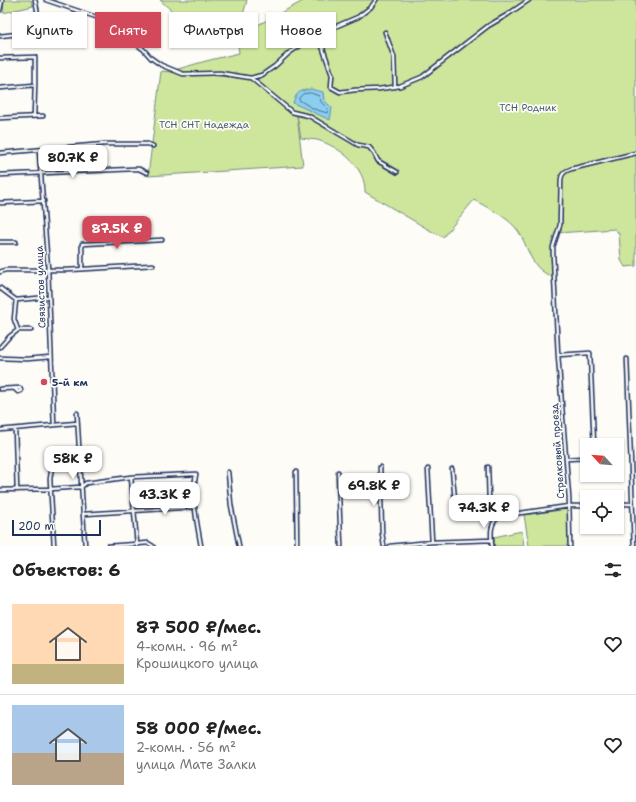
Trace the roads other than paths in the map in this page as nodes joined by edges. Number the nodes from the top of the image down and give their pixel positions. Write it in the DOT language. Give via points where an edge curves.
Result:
graph roads {
  1 [pos="2,0"];
  2 [pos="35,0"];
  3 [pos="46,0"];
  4 [pos="376,0"];
  5 [pos="529,0"];
  6 [pos="0,10"];
  7 [pos="38,12"];
  8 [pos="336,26"];
  9 [pos="385,32"];
  10 [pos="12,34"];
  11 [pos="0,36"];
  12 [pos="297,48"];
  13 [pos="323,48"];
  14 [pos="0,58"];
  15 [pos="251,78"];
  16 [pos="35,85"];
  17 [pos="396,87"];
  18 [pos="0,88"];
  19 [pos="34,116"];
  20 [pos="43,116"];
  21 [pos="0,118"];
  22 [pos="153,146"];
  23 [pos="39,150"];
  24 [pos="0,153"];
  25 [pos="636,153"];
  26 [pos="397,172"];
  27 [pos="147,173"];
  28 [pos="41,174"];
  29 [pos="0,175"];
  30 [pos="44,201"];
  31 [pos="0,202"];
  32 [pos="162,240"];
  33 [pos="0,242"];
  34 [pos="16,242"];
  35 [pos="153,265"];
  36 [pos="48,269"];
  37 [pos="82,269"];
  38 [pos="0,272"];
  39 [pos="0,288"];
  40 [pos="49,297"];
  41 [pos="16,300"];
  42 [pos="18,330"];
  43 [pos="31,330"];
  44 [pos="0,347"];
  45 [pos="558,355"];
  46 [pos="51,357"];
  47 [pos="0,358"];
  48 [pos="627,359"];
  49 [pos="0,389"];
  50 [pos="15,389"];
  51 [pos="77,413"];
  52 [pos="77,423"];
  53 [pos="54,425"];
  54 [pos="15,428"];
  55 [pos="0,430"];
  56 [pos="594,438"];
  57 [pos="54,454"];
  58 [pos="580,458"];
  59 [pos="566,459"];
  60 [pos="380,467"];
  61 [pos="488,467"];
  62 [pos="428,469"];
  63 [pos="452,469"];
  64 [pos="228,472"];
  65 [pos="296,472"];
  66 [pos="338,472"];
  67 [pos="131,477"];
  68 [pos="81,487"];
  69 [pos="50,489"];
  70 [pos="0,490"];
  71 [pos="17,490"];
  72 [pos="624,504"];
  73 [pos="632,504"];
  74 [pos="569,506"];
  75 [pos="580,506"];
  76 [pos="194,507"];
  77 [pos="134,511"];
  78 [pos="84,514"];
  79 [pos="493,516"];
  80 [pos="496,519"];
  81 [pos="492,540"];
  82 [pos="432,542"];
  83 [pos="137,545"];
  84 [pos="54,546"];
  85 [pos="85,546"];
  86 [pos="108,546"];
  87 [pos="153,546"];
  88 [pos="201,546"];
  89 [pos="239,546"];
  90 [pos="297,546"];
  91 [pos="341,546"];
  92 [pos="384,546"];
  93 [pos="390,546"];
  94 [pos="492,546"];
  95 [pos="570,546"];
  96 [pos="634,546"];
  1 -- 6 [label="street"];
  2 -- 7 [label="street"];
  3 -- 15 [label="street" via="102,19 144,49 161,65 183,74 220,73"];
  4 -- 8 [label="street" via="372,7 358,17"];
  5 -- 17 [label="street" via="488,26 422,77"];
  9 -- 17 [label="street" via="394,57"];
  10 -- 11 [label="street"];
  12 -- 15 [label="street" via="262,75"];
  13 -- 17 [label="street" via="332,75 331,87 340,92"];
  14 -- 16 [label="street" via="35,57"];
  15 -- 26 [label="street" via="292,112 309,116 358,145 369,147 378,161"];
  16 -- 18 [label="street"];
  16 -- 19 [label="street"];
  19 -- 20 [label="street"];
  19 -- 21 [label="street"];
  22 -- 23 [label="street" via="105,144"];
  23 -- 24 [label="street"];
  23 -- 28 [label="street, Связистов улица"];
  25 -- 45 [label="street, Стрелковый проезд" via="571,169 562,174 560,225 553,254"];
  27 -- 28 [label="street" via="133,169"];
  28 -- 29 [label="street"];
  28 -- 30 [label="street, Связистов улица"];
  30 -- 31 [label="street"];
  30 -- 36 [label="street, Связистов улица"];
  32 -- 37 [label="street" via="82,244"];
  33 -- 34 [label="street"];
  35 -- 37 [label="street"];
  36 -- 37 [label="street"];
  36 -- 38 [label="street"];
  36 -- 40 [label="street, Связистов улица"];
  39 -- 41 [label="street"];
  40 -- 41 [label="street"];
  40 -- 46 [label="street, Связистов улица"];
  41 -- 42 [label="street" via="14,319"];
  42 -- 43 [label="street"];
  42 -- 44 [label="street"];
  45 -- 56 [label="street" via="590,354"];
  45 -- 59 [label="street, Стрелковый проезд"];
  46 -- 47 [label="street"];
  46 -- 53 [label="street, Связистов улица"];
  48 -- 73 [label="street"];
  49 -- 50 [label="street"];
  51 -- 52 [label="street"];
  52 -- 53 [label="street"];
  52 -- 68 [label="street"];
  53 -- 54 [label="street"];
  54 -- 55 [label="street"];
  54 -- 71 [label="street"];
  57 -- 69 [label="street"];
  58 -- 59 [label="street"];
  59 -- 74 [label="street, Стрелковый проезд"];
  60 -- 92 [label="street"];
  61 -- 79 [label="street" via="489,501"];
  62 -- 82 [label="street"];
  63 -- 79 [label="street" via="456,510"];
  64 -- 89 [label="street"];
  65 -- 90 [label="street"];
  66 -- 91 [label="street"];
  67 -- 68 [label="street" via="86,483"];
  67 -- 76 [label="street" via="196,474 193,486"];
  67 -- 77 [label="street"];
  68 -- 69 [label="street"];
  68 -- 78 [label="street"];
  69 -- 71 [label="street"];
  69 -- 84 [label="street"];
  70 -- 71 [label="street"];
  72 -- 73 [label="street"];
  73 -- 96 [label="street"];
  74 -- 75 [label="street"];
  74 -- 80 [label="street" via="507,515"];
  74 -- 95 [label="street, Стрелковый проезд"];
  76 -- 77 [label="street"];
  76 -- 88 [label="street"];
  77 -- 78 [label="street"];
  77 -- 83 [label="street"];
  78 -- 85 [label="street"];
  79 -- 80 [label="street"];
  80 -- 81 [label="street" via="492,527"];
  81 -- 82 [label="street"];
  81 -- 94 [label="street"];
  82 -- 93 [label="street"];
  83 -- 86 [label="street"];
  83 -- 87 [label="street" via="148,543"];
}
